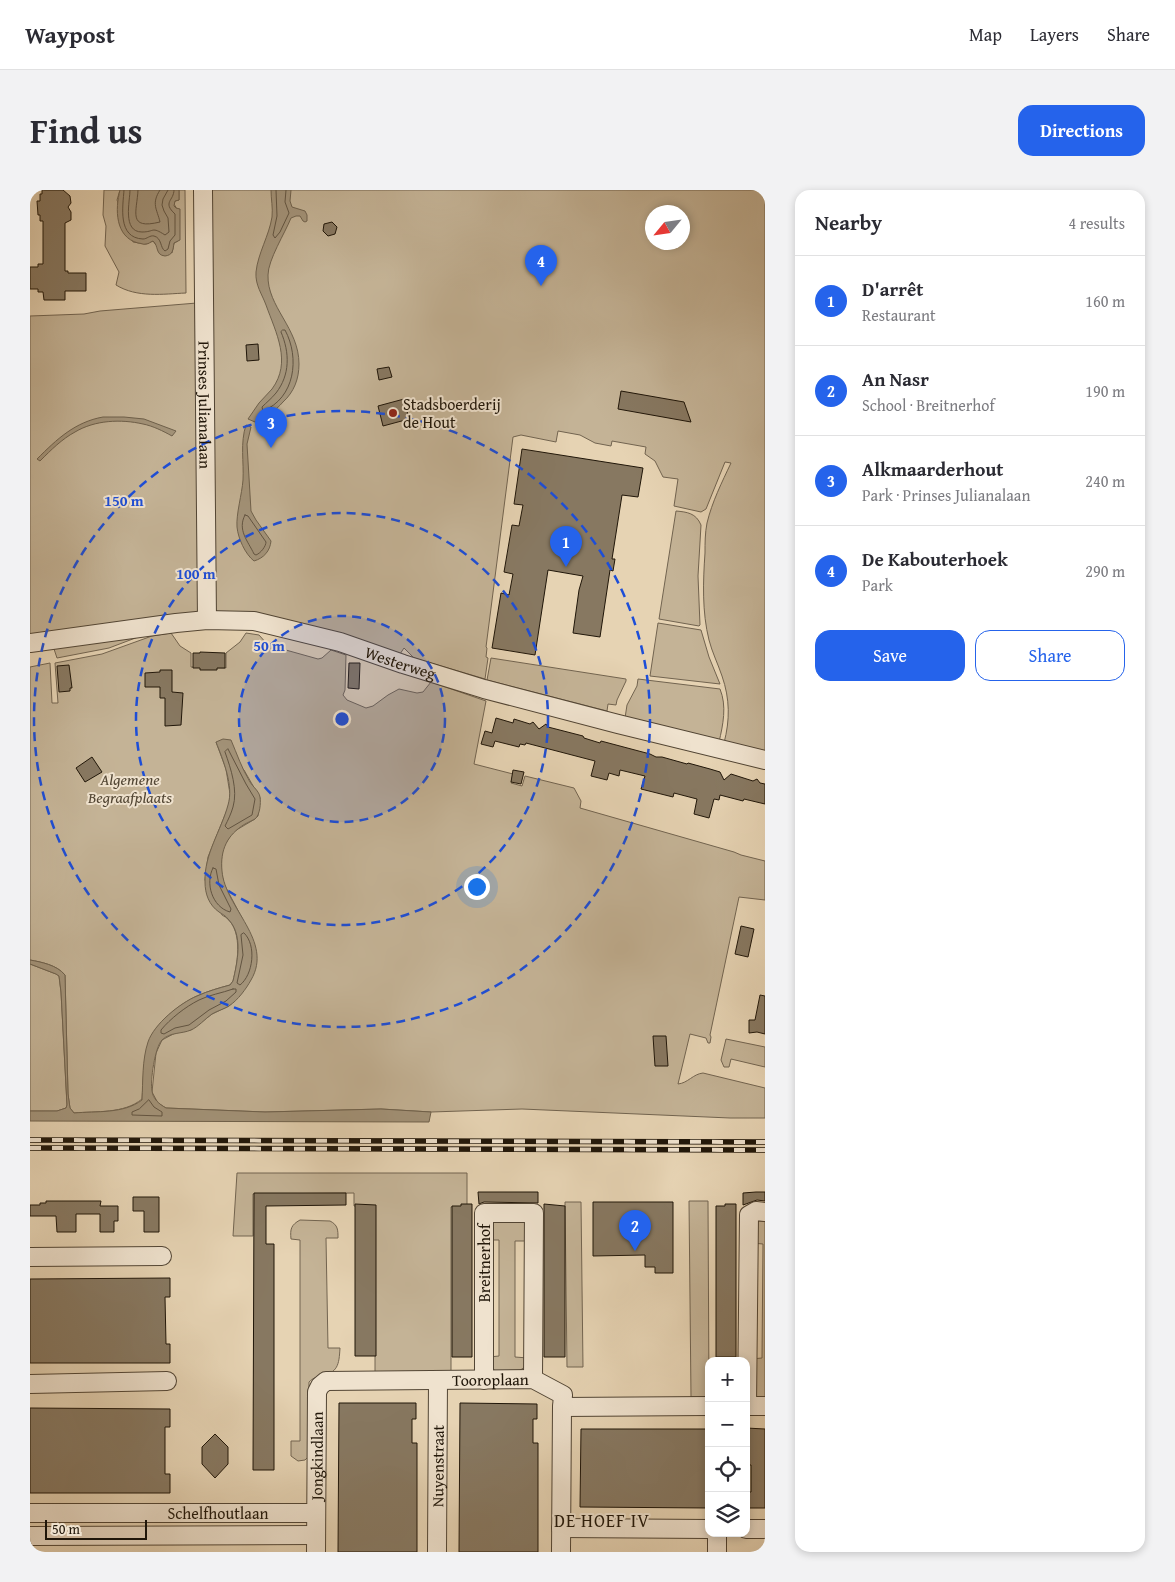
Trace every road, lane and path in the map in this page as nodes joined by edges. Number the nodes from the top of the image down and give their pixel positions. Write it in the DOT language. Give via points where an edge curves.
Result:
graph roads {
  1 [pos="203,190"];
  2 [pos="207,620"];
  3 [pos="30,643"];
  4 [pos="765,760"];
  5 [pos="765,1212"];
  6 [pos="162,1256"];
  7 [pos="30,1257"];
  8 [pos="533,1379"];
  9 [pos="438,1380"];
  10 [pos="484,1380"];
  11 [pos="167,1381"];
  12 [pos="345,1381"];
  13 [pos="30,1384"];
  14 [pos="747,1402"];
  15 [pos="705,1406"];
  16 [pos="750,1406"];
  17 [pos="765,1406"];
  18 [pos="562,1407"];
  19 [pos="30,1513"];
  20 [pos="316,1513"];
  21 [pos="561,1528"];
  22 [pos="705,1529"];
  23 [pos="750,1529"];
  24 [pos="765,1529"];
  25 [pos="30,1536"];
  26 [pos="717,1537"];
  27 [pos="316,1544"];
  28 [pos="438,1552"];
  29 [pos="561,1552"];
  30 [pos="717,1552"];
  1 -- 2 [label="street, Prinses Julianalaan"];
  2 -- 3 [label="street, Westerweg"];
  2 -- 4 [label="street, Westerweg" via="254,621 340,642 484,689"];
  5 -- 14 [label="street" via="756,1211 749,1215"];
  6 -- 7 [label="street"];
  8 -- 10 [label="street, Tooroplaan"];
  8 -- 10 [label="street, Breitnerhof" via="534,1213 484,1212"];
  8 -- 18 [label="street, Tooroplaan" via="563,1394"];
  9 -- 10 [label="street, Tooroplaan"];
  9 -- 12 [label="street, Tooroplaan"];
  9 -- 28 [label="street, Nuyenstraat"];
  11 -- 13 [label="street"];
  12 -- 20 [label="street, Jongkindlaan" via="326,1381 316,1392"];
  15 -- 18 [label="street"];
  16 -- 17 [label="street"];
  18 -- 21 [label="street"];
  19 -- 20 [label="street, Schelfhoutlaan"];
  20 -- 27 [label="street, Jongkindlaan"];
  21 -- 22 [label="street"];
  21 -- 29 [label="street"];
  23 -- 24 [label="street"];
  25 -- 27 [label="street, Schelfhoutlaan"];
  26 -- 30 [label="street"];
}
